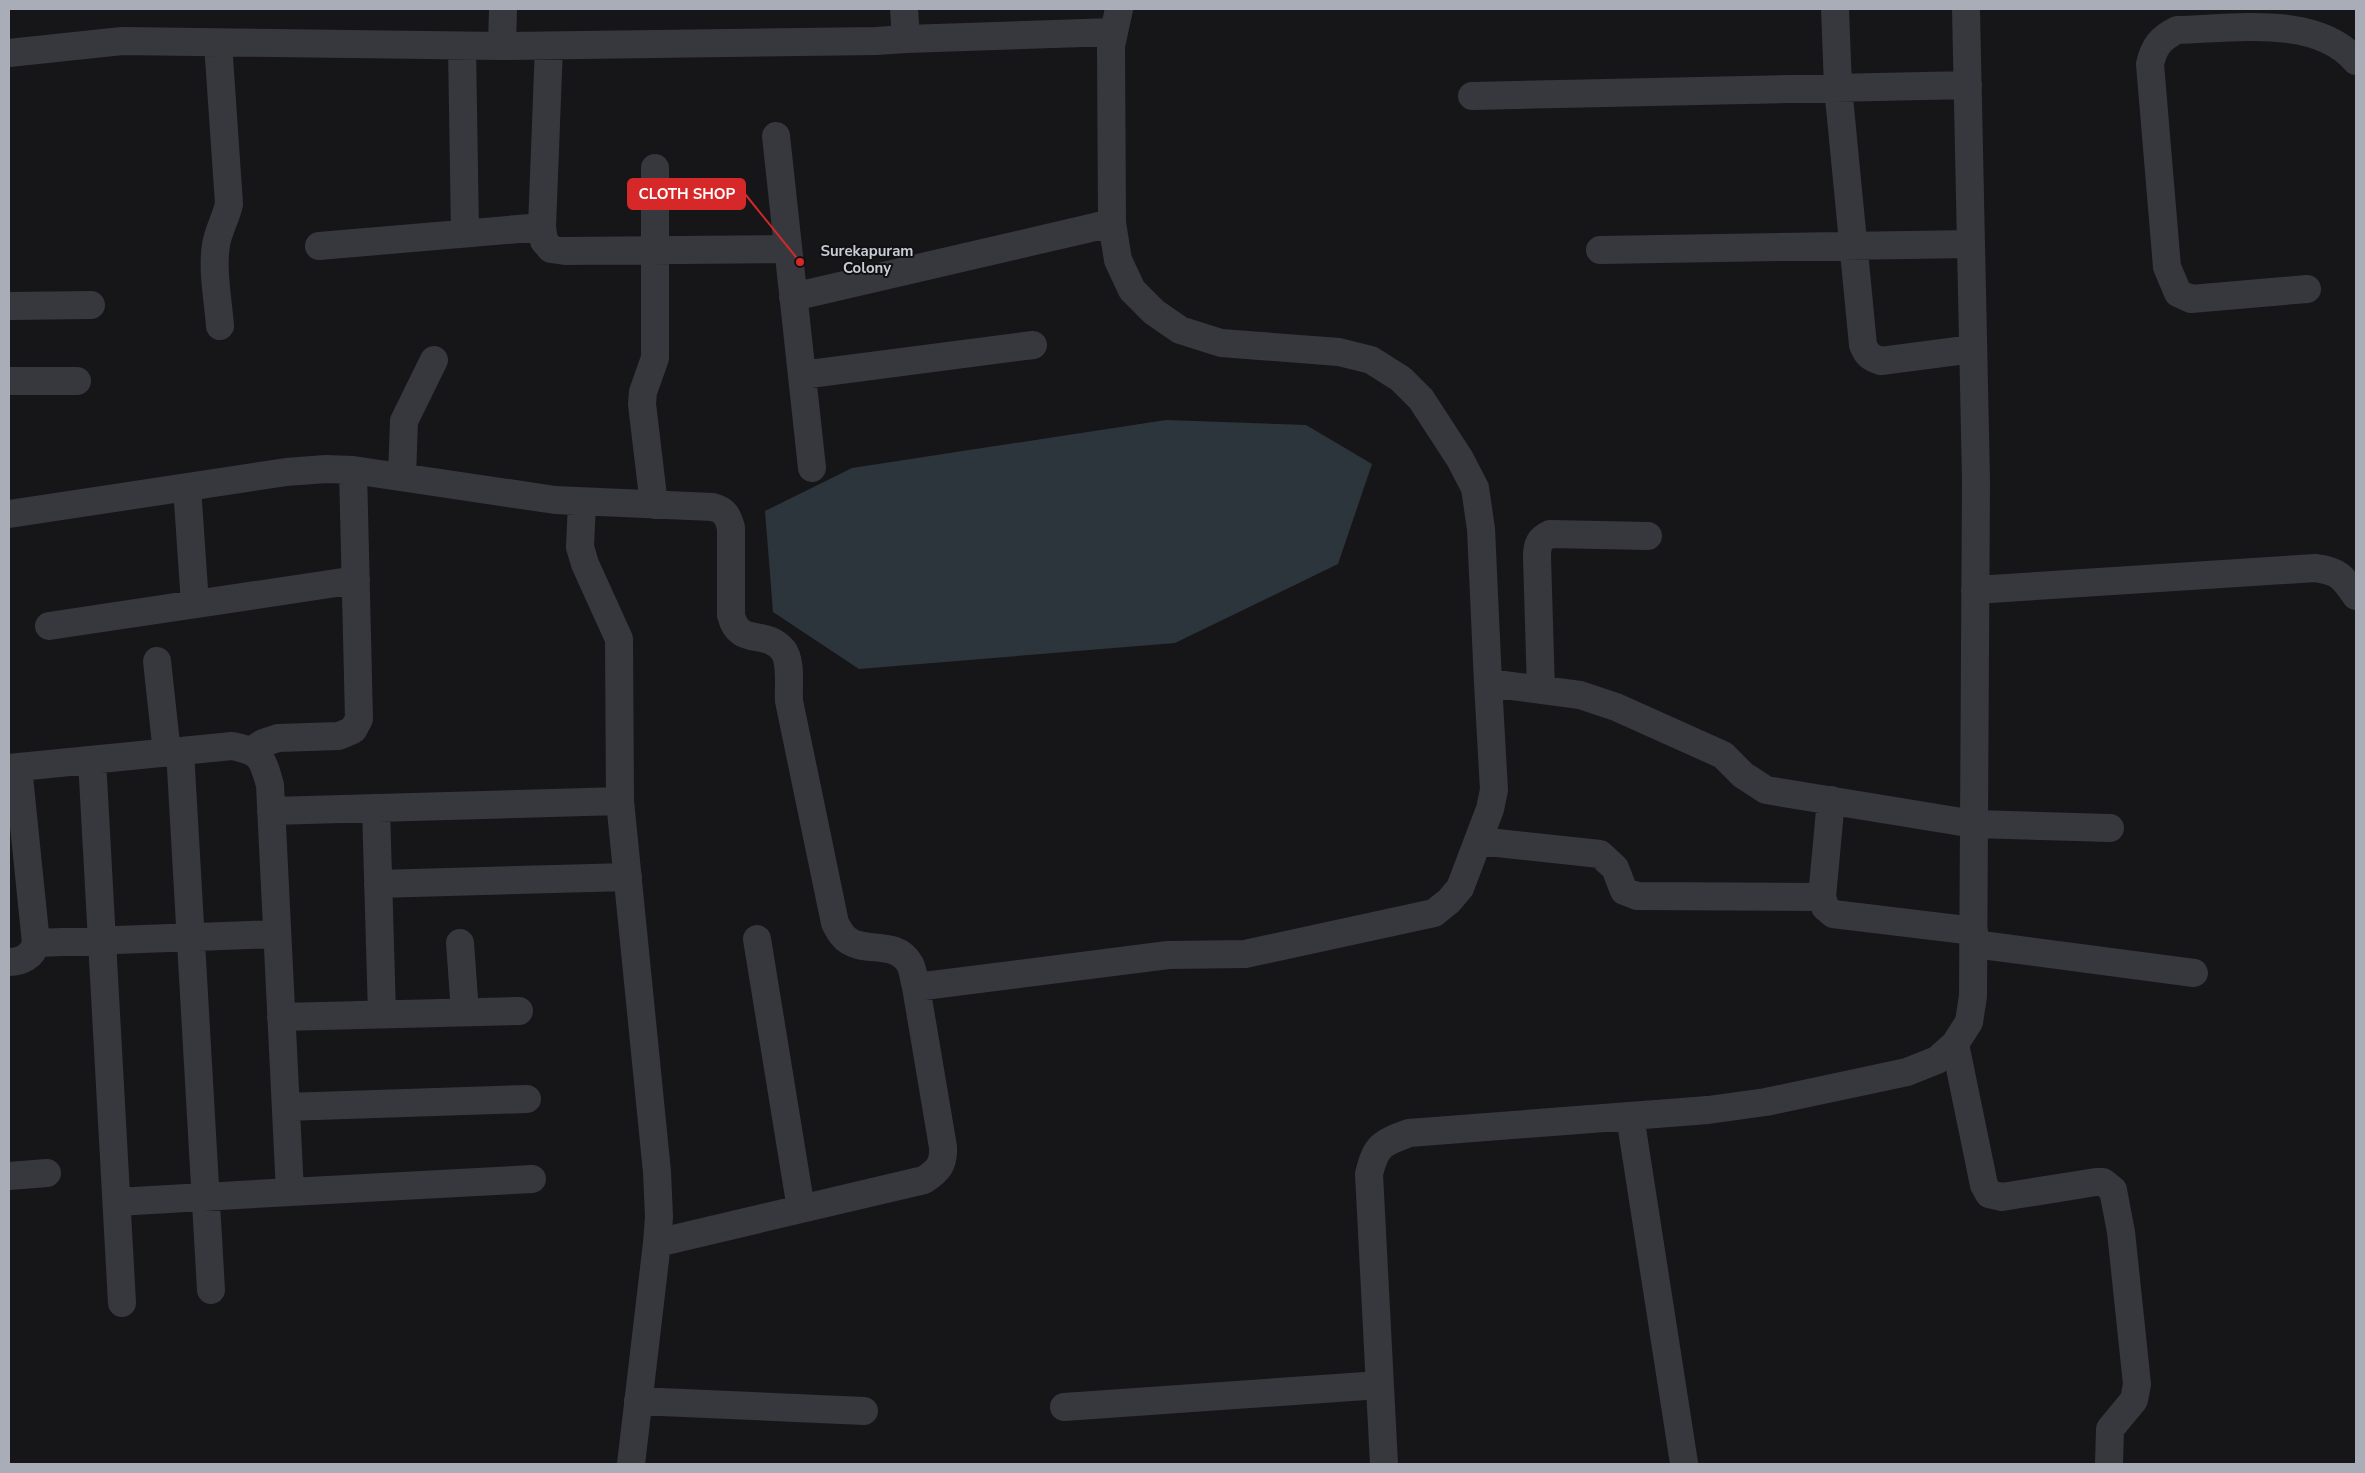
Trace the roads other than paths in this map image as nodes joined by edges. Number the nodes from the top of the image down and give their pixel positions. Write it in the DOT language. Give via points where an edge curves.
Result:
graph roads {
  1 [pos="503,9"];
  2 [pos="904,9"];
  3 [pos="1835,9"];
  4 [pos="1966,9"];
  5 [pos="1116,20"];
  6 [pos="906,39"];
  7 [pos="218,43"];
  8 [pos="462,46"];
  9 [pos="502,46"];
  10 [pos="550,46"];
  11 [pos="9,53"];
  12 [pos="2356,61"];
  13 [pos="1968,85"];
  14 [pos="1838,87"];
  15 [pos="1472,96"];
  16 [pos="776,136"];
  17 [pos="655,168"];
  18 [pos="1112,223"];
  19 [pos="542,227"];
  20 [pos="465,233"];
  21 [pos="1971,244"];
  22 [pos="319,246"];
  23 [pos="1853,246"];
  24 [pos="656,249"];
  25 [pos="788,250"];
  26 [pos="1600,250"];
  27 [pos="2307,289"];
  28 [pos="793,297"];
  29 [pos="92,305"];
  30 [pos="9,306"];
  31 [pos="220,326"];
  32 [pos="1033,345"];
  33 [pos="1973,349"];
  34 [pos="434,360"];
  35 [pos="802,375"];
  36 [pos="9,381"];
  37 [pos="77,381"];
  38 [pos="812,468"];
  39 [pos="353,470"];
  40 [pos="402,477"];
  41 [pos="187,487"];
  42 [pos="582,502"];
  43 [pos="654,505"];
  44 [pos="9,514"];
  45 [pos="1648,536"];
  46 [pos="356,580"];
  47 [pos="1975,590"];
  48 [pos="2356,596"];
  49 [pos="195,604"];
  50 [pos="48,626"];
  51 [pos="157,661"];
  52 [pos="1488,683"];
  53 [pos="1542,690"];
  54 [pos="252,750"];
  55 [pos="174,752"];
  56 [pos="92,760"];
  57 [pos="13,768"];
  58 [pos="1831,800"];
  59 [pos="620,801"];
  60 [pos="376,808"];
  61 [pos="271,811"];
  62 [pos="1974,824"];
  63 [pos="2110,828"];
  64 [pos="1479,841"];
  65 [pos="628,877"];
  66 [pos="19,878"];
  67 [pos="378,884"];
  68 [pos="1822,897"];
  69 [pos="277,934"];
  70 [pos="1974,937"];
  71 [pos="191,938"];
  72 [pos="757,939"];
  73 [pos="102,941"];
  74 [pos="36,943"];
  75 [pos="460,943"];
  76 [pos="9,962"];
  77 [pos="2194,973"];
  78 [pos="916,986"];
  79 [pos="519,1011"];
  80 [pos="465,1012"];
  81 [pos="382,1014"];
  82 [pos="281,1017"];
  83 [pos="1955,1044"];
  84 [pos="527,1099"];
  85 [pos="286,1107"];
  86 [pos="1630,1116"];
  87 [pos="47,1174"];
  88 [pos="9,1176"];
  89 [pos="532,1179"];
  90 [pos="290,1192"];
  91 [pos="206,1197"];
  92 [pos="117,1202"];
  93 [pos="801,1209"];
  94 [pos="657,1243"];
  95 [pos="211,1290"];
  96 [pos="122,1303"];
  97 [pos="1380,1385"];
  98 [pos="638,1401"];
  99 [pos="1064,1407"];
  100 [pos="864,1411"];
  101 [pos="1684,1463"];
  102 [pos="631,1464"];
  103 [pos="1384,1464"];
  104 [pos="2109,1464"];
  1 -- 9 [label="street"];
  2 -- 6 [label="street"];
  3 -- 14 [label="street"];
  4 -- 13 [label="street"];
  5 -- 6 [label="street"];
  5 -- 18 [label="street" via="1110,69"];
  6 -- 10 [label="street"];
  7 -- 8 [label="street"];
  7 -- 11 [label="street" via="122,41"];
  7 -- 31 [label="street" via="229,204 215,254"];
  8 -- 9 [label="street"];
  8 -- 20 [label="street"];
  9 -- 10 [label="street"];
  10 -- 19 [label="street"];
  12 -- 27 [label="street" via="2325,37 2288,28 2176,30 2164,37 2153,50 2150,64 2167,267 2178,293 2191,299"];
  13 -- 14 [label="street"];
  13 -- 21 [label="street"];
  14 -- 15 [label="street"];
  14 -- 23 [label="street"];
  16 -- 25 [label="street"];
  17 -- 24 [label="street"];
  18 -- 28 [label="street"];
  18 -- 52 [label="street" via="1118,260 1132,290 1154,312 1180,330 1221,342 1339,352 1371,360 1401,379 1421,399 1475,488 1481,528"];
  19 -- 20 [label="street"];
  19 -- 24 [label="street" via="544,241 550,249"];
  20 -- 22 [label="street"];
  21 -- 23 [label="street"];
  21 -- 33 [label="street"];
  23 -- 26 [label="street"];
  23 -- 33 [label="street" via="1866,354 1882,361"];
  24 -- 25 [label="street"];
  24 -- 43 [label="street" via="655,358 642,404"];
  25 -- 28 [label="street"];
  28 -- 35 [label="street"];
  29 -- 30 [label="street"];
  32 -- 35 [label="street"];
  33 -- 47 [label="street"];
  34 -- 40 [label="street" via="404,421"];
  35 -- 38 [label="street"];
  36 -- 37 [label="street"];
  39 -- 40 [label="street"];
  39 -- 41 [label="street" via="286,472"];
  39 -- 46 [label="street"];
  40 -- 42 [label="street"];
  41 -- 44 [label="street"];
  41 -- 49 [label="street"];
  42 -- 43 [label="street"];
  42 -- 59 [label="street" via="580,547 619,639"];
  43 -- 78 [label="street" via="712,507 722,509 728,517 734,627 743,634 769,640 783,650 788,664 789,701 835,923 841,935 851,942 888,948 900,954 910,964"];
  45 -- 53 [label="street" via="1550,534 1537,545"];
  46 -- 49 [label="street"];
  46 -- 54 [label="street" via="359,719 353,730 340,736 278,738"];
  47 -- 48 [label="street" via="2315,568 2334,570"];
  47 -- 62 [label="street"];
  49 -- 50 [label="street"];
  51 -- 55 [label="street"];
  52 -- 53 [label="street"];
  52 -- 64 [label="street" via="1494,790"];
  53 -- 58 [label="street" via="1599,701 1709,748 1723,755 1742,775 1766,790"];
  54 -- 55 [label="street" via="232,746"];
  54 -- 61 [label="street" via="264,763 270,785"];
  55 -- 56 [label="street"];
  55 -- 71 [label="street"];
  56 -- 57 [label="street"];
  56 -- 73 [label="street"];
  57 -- 66 [label="street"];
  58 -- 62 [label="street"];
  58 -- 68 [label="street"];
  59 -- 60 [label="street"];
  59 -- 65 [label="street"];
  60 -- 61 [label="street"];
  60 -- 67 [label="street"];
  61 -- 69 [label="street"];
  62 -- 63 [label="street"];
  62 -- 70 [label="street"];
  64 -- 68 [label="street" via="1600,854 1616,868 1624,891 1637,896"];
  64 -- 78 [label="street" via="1460,888 1434,913 1244,954 1168,955"];
  65 -- 67 [label="street"];
  65 -- 94 [label="street" via="657,1172"];
  66 -- 74 [label="street"];
  67 -- 81 [label="street"];
  68 -- 70 [label="street" via="1825,907 1833,914"];
  69 -- 71 [label="street"];
  69 -- 82 [label="street"];
  70 -- 77 [label="street"];
  70 -- 83 [label="street" via="1969,1022"];
  71 -- 73 [label="street"];
  71 -- 91 [label="street"];
  72 -- 93 [label="street"];
  73 -- 74 [label="street"];
  73 -- 92 [label="street"];
  74 -- 76 [label="street" via="28,957"];
  75 -- 80 [label="street"];
  78 -- 93 [label="street" via="944,1161 924,1180"];
  79 -- 80 [label="street"];
  80 -- 81 [label="street"];
  81 -- 82 [label="street"];
  82 -- 85 [label="street"];
  83 -- 86 [label="street" via="1937,1060 1907,1072 1766,1102"];
  83 -- 104 [label="street" via="1984,1185 1989,1194 2002,1197 2096,1182 2103,1182 2113,1190 2121,1232 2137,1384 2134,1400 2110,1429"];
  84 -- 85 [label="street"];
  85 -- 90 [label="street"];
  86 -- 97 [label="street" via="1409,1133 1384,1142 1374,1154 1369,1174"];
  86 -- 101 [label="street"];
  87 -- 88 [label="street"];
  89 -- 90 [label="street"];
  90 -- 91 [label="street"];
  91 -- 92 [label="street"];
  91 -- 95 [label="street"];
  92 -- 96 [label="street"];
  93 -- 94 [label="street"];
  94 -- 98 [label="street"];
  97 -- 99 [label="street"];
  97 -- 103 [label="street"];
  98 -- 100 [label="street"];
  98 -- 102 [label="street"];
}
